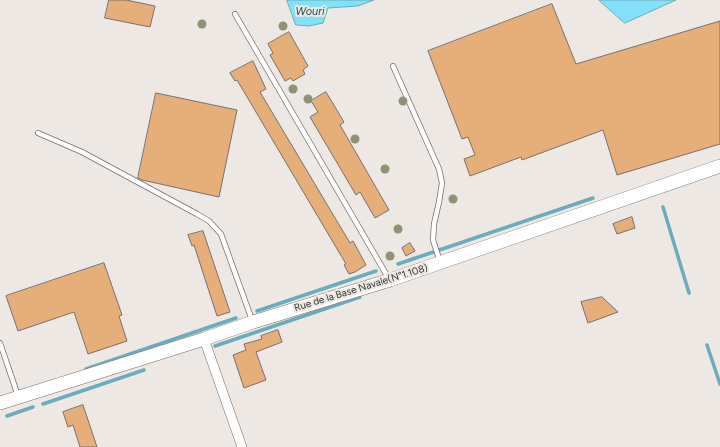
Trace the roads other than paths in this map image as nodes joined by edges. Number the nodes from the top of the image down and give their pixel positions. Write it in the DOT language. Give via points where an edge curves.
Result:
graph roads {
  1 [pos="235,14"];
  2 [pos="393,66"];
  3 [pos="38,133"];
  4 [pos="720,166"];
  5 [pos="440,264"];
  6 [pos="390,280"];
  7 [pos="253,322"];
  8 [pos="204,339"];
  9 [pos="0,343"];
  10 [pos="18,397"];
  11 [pos="0,403"];
  12 [pos="242,447"];
  1 -- 6 [label="lane"];
  2 -- 5 [label="lane" via="440,169 442,183 433,240"];
  3 -- 7 [label="lane" via="82,152 209,221 221,234"];
  4 -- 5 [label="main road, Rue de la Base Navale(N°1.108)"];
  5 -- 6 [label="main road, Rue de la Base Navale(N°1.108)"];
  6 -- 7 [label="main road, Rue de la Base Navale(N°1.108)"];
  7 -- 8 [label="main road, Rue de la Base Navale(N°1.108)"];
  8 -- 10 [label="main road, Rue de la Base Navale(N°1.108)"];
  8 -- 12 [label="street"];
  9 -- 10 [label="lane"];
  10 -- 11 [label="main road, Rue de la Base Navale(N°1.108)"];
}
